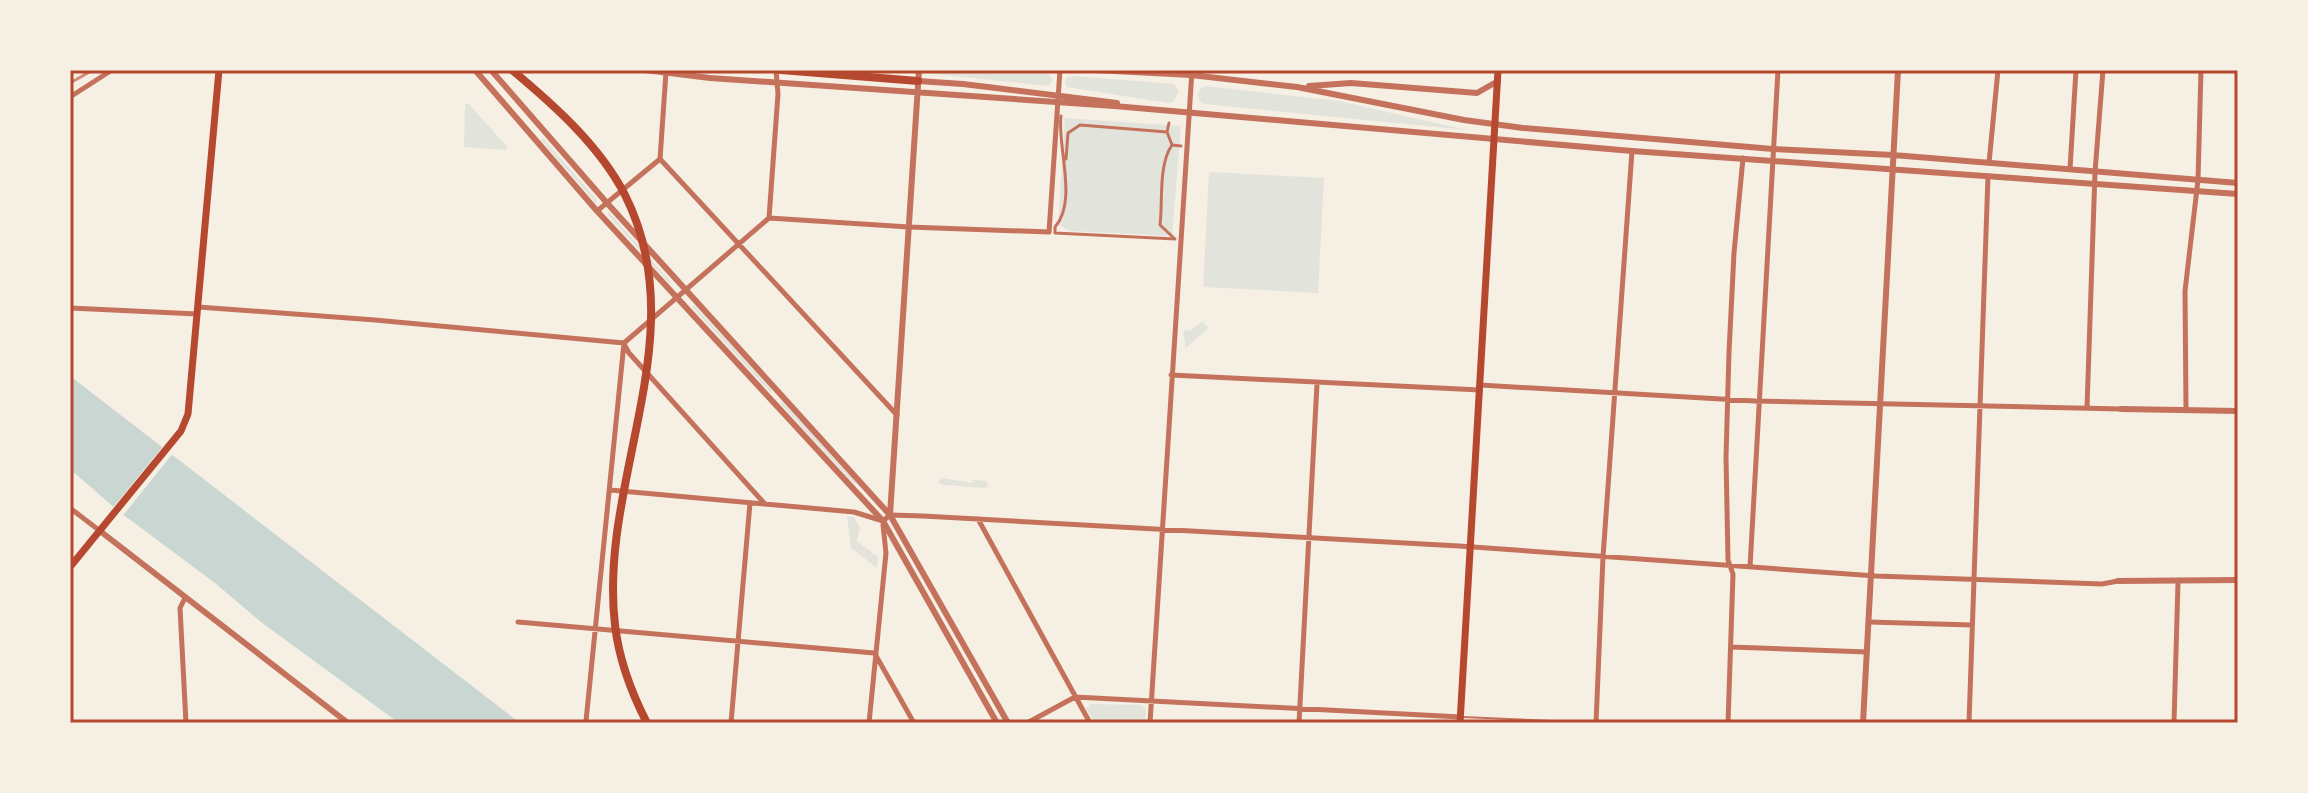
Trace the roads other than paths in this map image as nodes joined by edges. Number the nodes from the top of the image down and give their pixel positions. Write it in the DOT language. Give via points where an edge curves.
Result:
graph roads {
  1 [pos="112,70"];
  2 [pos="219,70"];
  3 [pos="475,70"];
  4 [pos="491,70"];
  5 [pos="512,70"];
  6 [pos="645,70"];
  7 [pos="778,70"];
  8 [pos="919,70"];
  9 [pos="1060,70"];
  10 [pos="1096,70"];
  11 [pos="1498,70"];
  12 [pos="1778,70"];
  13 [pos="1898,70"];
  14 [pos="1998,70"];
  15 [pos="2076,70"];
  16 [pos="2103,70"];
  17 [pos="2201,70"];
  18 [pos="793,71"];
  19 [pos="666,72"];
  20 [pos="1192,73"];
  21 [pos="918,81"];
  22 [pos="1498,81"];
  23 [pos="775,82"];
  24 [pos="1297,87"];
  25 [pos="918,92"];
  26 [pos="70,97"];
  27 [pos="1058,99"];
  28 [pos="1189,115"];
  29 [pos="1061,116"];
  30 [pos="1169,123"];
  31 [pos="1495,124"];
  32 [pos="543,130"];
  33 [pos="1167,132"];
  34 [pos="533,138"];
  35 [pos="1494,139"];
  36 [pos="1172,145"];
  37 [pos="1181,146"];
  38 [pos="1773,149"];
  39 [pos="1632,151"];
  40 [pos="1893,155"];
  41 [pos="1744,157"];
  42 [pos="660,159"];
  43 [pos="1773,160"];
  44 [pos="1066,161"];
  45 [pos="1989,163"];
  46 [pos="1892,169"];
  47 [pos="2070,169"];
  48 [pos="2095,172"];
  49 [pos="1988,176"];
  50 [pos="2198,180"];
  51 [pos="2238,183"];
  52 [pos="2095,184"];
  53 [pos="2197,192"];
  54 [pos="2238,194"];
  55 [pos="607,203"];
  56 [pos="597,211"];
  57 [pos="769,218"];
  58 [pos="909,227"];
  59 [pos="739,243"];
  60 [pos="687,291"];
  61 [pos="678,298"];
  62 [pos="70,308"];
  63 [pos="197,310"];
  64 [pos="624,343"];
  65 [pos="1171,375"];
  66 [pos="1317,384"];
  67 [pos="1480,388"];
  68 [pos="780,392"];
  69 [pos="1615,394"];
  70 [pos="1728,399"];
  71 [pos="771,400"];
  72 [pos="1759,400"];
  73 [pos="1879,405"];
  74 [pos="1980,407"];
  75 [pos="2087,408"];
  76 [pos="2121,409"];
  77 [pos="2186,409"];
  78 [pos="2238,411"];
  79 [pos="897,415"];
  80 [pos="610,490"];
  81 [pos="750,503"];
  82 [pos="765,504"];
  83 [pos="70,508"];
  84 [pos="890,515"];
  85 [pos="978,519"];
  86 [pos="883,521"];
  87 [pos="1162,528"];
  88 [pos="102,529"];
  89 [pos="1309,537"];
  90 [pos="1470,548"];
  91 [pos="1603,557"];
  92 [pos="1730,566"];
  93 [pos="70,567"];
  94 [pos="1750,567"];
  95 [pos="1870,575"];
  96 [pos="2238,580"];
  97 [pos="1974,581"];
  98 [pos="2118,581"];
  99 [pos="2178,582"];
  100 [pos="185,598"];
  101 [pos="518,622"];
  102 [pos="1869,622"];
  103 [pos="1972,625"];
  104 [pos="596,627"];
  105 [pos="738,640"];
  106 [pos="1731,647"];
  107 [pos="1867,652"];
  108 [pos="874,653"];
  109 [pos="1075,697"];
  110 [pos="1151,700"];
  111 [pos="1300,709"];
  112 [pos="1461,720"];
  113 [pos="186,723"];
  114 [pos="348,723"];
  115 [pos="588,723"];
  116 [pos="647,723"];
  117 [pos="731,723"];
  118 [pos="869,723"];
  119 [pos="914,723"];
  120 [pos="997,723"];
  121 [pos="1008,723"];
  122 [pos="1027,723"];
  123 [pos="1090,723"];
  124 [pos="1150,723"];
  125 [pos="1299,723"];
  126 [pos="1597,723"];
  127 [pos="1728,723"];
  128 [pos="1863,723"];
  129 [pos="1969,723"];
  130 [pos="2174,723"];
  1 -- 26 [label="street"];
  2 -- 63 [label="main road"];
  3 -- 34 [label="street"];
  4 -- 32 [label="street"];
  5 -- 116 [label="highway" via="565,118 610,170 633,213 647,257 653,327 614,598 619,650"];
  6 -- 19 [label="street"];
  7 -- 18 [label="highway"];
  7 -- 23 [label="street"];
  8 -- 21 [label="street"];
  9 -- 27 [label="street"];
  10 -- 20 [label="street"];
  11 -- 22 [label="main road"];
  12 -- 38 [label="street"];
  13 -- 40 [label="street"];
  14 -- 45 [label="street"];
  15 -- 47 [label="street"];
  16 -- 48 [label="street"];
  17 -- 50 [label="street"];
  18 -- 21 [label="highway"];
  19 -- 23 [label="street"];
  19 -- 42 [label="street"];
  20 -- 24 [label="street"];
  20 -- 28 [label="street"];
  21 -- 25 [label="street"];
  21 -- 27 [label="street"];
  22 -- 24 [label="street" via="1477,93 1351,83"];
  22 -- 31 [label="main road"];
  23 -- 25 [label="street"];
  23 -- 57 [label="street"];
  24 -- 31 [label="street"];
  25 -- 27 [label="street"];
  25 -- 58 [label="street"];
  27 -- 28 [label="street"];
  27 -- 58 [label="street" via="1049,232"];
  28 -- 35 [label="street"];
  28 -- 65 [label="street"];
  29 -- 44 [label="street"];
  30 -- 33 [label="street"];
  31 -- 35 [label="main road"];
  31 -- 38 [label="street"];
  32 -- 34 [label="street"];
  32 -- 55 [label="street"];
  33 -- 36 [label="street"];
  33 -- 44 [label="street" via="1080,125 1068,133"];
  34 -- 56 [label="street"];
  35 -- 39 [label="street"];
  35 -- 67 [label="main road"];
  36 -- 37 [label="street"];
  36 -- 44 [label="street" via="1160,196 1160,225 1175,239 1055,233 1063,218"];
  38 -- 40 [label="street"];
  38 -- 43 [label="street"];
  39 -- 41 [label="street"];
  39 -- 69 [label="street"];
  40 -- 45 [label="street"];
  40 -- 46 [label="street"];
  41 -- 43 [label="street"];
  41 -- 70 [label="street" via="1732,277"];
  42 -- 55 [label="street"];
  42 -- 59 [label="street"];
  43 -- 46 [label="street"];
  43 -- 72 [label="street"];
  45 -- 47 [label="street"];
  46 -- 49 [label="street"];
  46 -- 73 [label="street"];
  47 -- 48 [label="street"];
  48 -- 50 [label="street"];
  48 -- 52 [label="street"];
  49 -- 52 [label="street"];
  49 -- 74 [label="street"];
  50 -- 51 [label="street"];
  50 -- 53 [label="street"];
  52 -- 53 [label="street"];
  52 -- 75 [label="street"];
  53 -- 54 [label="street"];
  53 -- 77 [label="street" via="2185,291"];
  55 -- 56 [label="street"];
  55 -- 60 [label="street"];
  56 -- 61 [label="street"];
  57 -- 58 [label="street"];
  57 -- 59 [label="street"];
  58 -- 79 [label="street"];
  59 -- 60 [label="street"];
  59 -- 79 [label="street"];
  60 -- 61 [label="street"];
  60 -- 68 [label="street"];
  61 -- 64 [label="street"];
  61 -- 71 [label="street"];
  62 -- 63 [label="street"];
  63 -- 64 [label="street"];
  63 -- 88 [label="main road" via="190,401 181,431"];
  64 -- 80 [label="street"];
  64 -- 82 [label="street"];
  65 -- 66 [label="street"];
  65 -- 87 [label="street"];
  66 -- 67 [label="street"];
  66 -- 89 [label="street"];
  67 -- 69 [label="street"];
  67 -- 90 [label="main road"];
  68 -- 71 [label="street"];
  68 -- 84 [label="street"];
  69 -- 70 [label="street"];
  69 -- 91 [label="street"];
  70 -- 72 [label="street"];
  70 -- 92 [label="street"];
  71 -- 86 [label="street"];
  72 -- 73 [label="street"];
  72 -- 94 [label="street"];
  73 -- 74 [label="street"];
  73 -- 95 [label="street"];
  74 -- 75 [label="street"];
  74 -- 97 [label="street"];
  75 -- 76 [label="street"];
  76 -- 77 [label="street"];
  77 -- 78 [label="street"];
  79 -- 84 [label="street"];
  80 -- 81 [label="street"];
  80 -- 104 [label="street"];
  81 -- 82 [label="street"];
  81 -- 105 [label="street"];
  82 -- 86 [label="street" via="854,512"];
  83 -- 88 [label="street"];
  84 -- 85 [label="street"];
  84 -- 86 [label="street"];
  84 -- 121 [label="street"];
  85 -- 87 [label="street"];
  85 -- 109 [label="street"];
  86 -- 108 [label="street" via="886,553"];
  86 -- 120 [label="street"];
  87 -- 89 [label="street"];
  87 -- 110 [label="street"];
  88 -- 93 [label="main road"];
  88 -- 100 [label="street"];
  89 -- 90 [label="street"];
  89 -- 111 [label="street"];
  90 -- 91 [label="street"];
  90 -- 112 [label="main road"];
  91 -- 92 [label="street"];
  91 -- 126 [label="street"];
  92 -- 94 [label="street"];
  92 -- 106 [label="street"];
  94 -- 95 [label="street"];
  95 -- 97 [label="street"];
  95 -- 102 [label="street"];
  96 -- 99 [label="street"];
  97 -- 98 [label="street"];
  97 -- 103 [label="street"];
  98 -- 99 [label="street"];
  99 -- 130 [label="street"];
  100 -- 113 [label="street" via="180,608"];
  100 -- 114 [label="street"];
  101 -- 104 [label="street"];
  102 -- 103 [label="street"];
  102 -- 107 [label="street"];
  103 -- 129 [label="street"];
  104 -- 105 [label="street"];
  104 -- 115 [label="street"];
  105 -- 108 [label="street"];
  105 -- 117 [label="street"];
  106 -- 107 [label="street"];
  106 -- 127 [label="street"];
  107 -- 128 [label="street"];
  108 -- 118 [label="street"];
  108 -- 119 [label="street"];
  109 -- 110 [label="street"];
  109 -- 122 [label="street"];
  109 -- 123 [label="street"];
  110 -- 111 [label="street"];
  110 -- 124 [label="street"];
  111 -- 112 [label="street"];
  111 -- 125 [label="street"];
  112 -- 126 [label="lane"];
}
